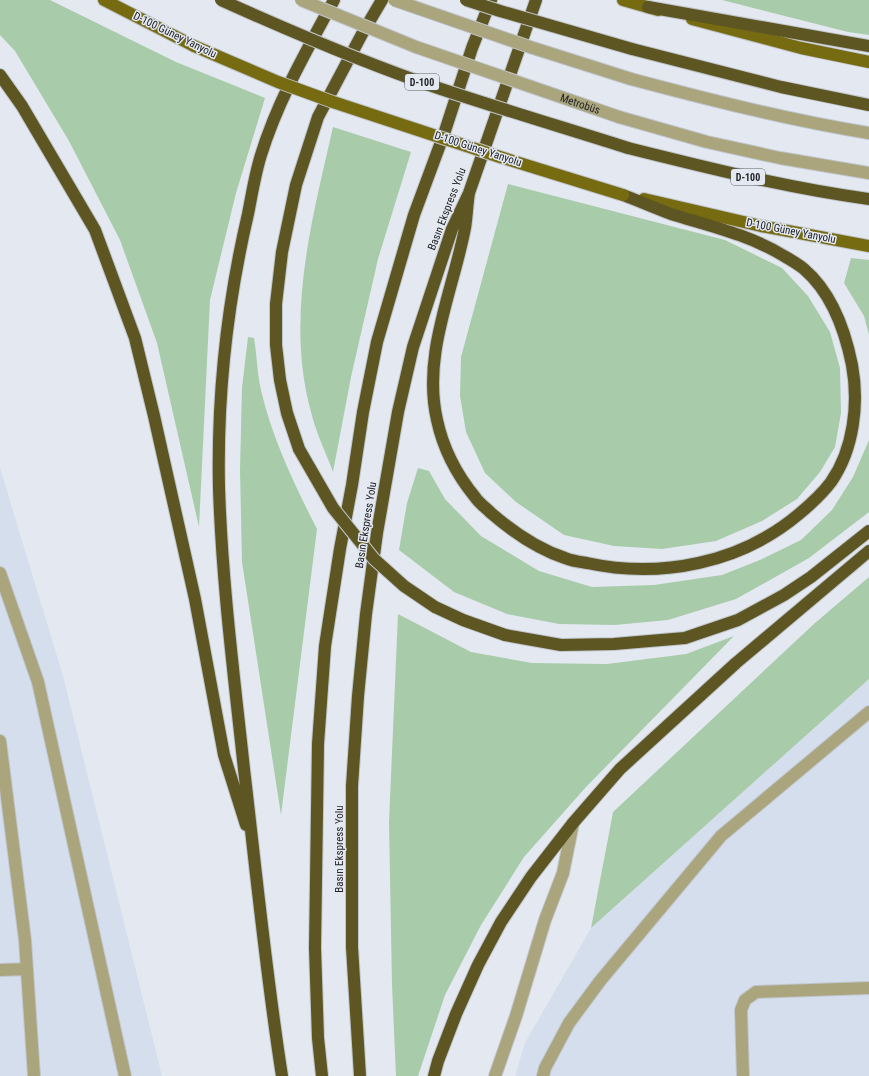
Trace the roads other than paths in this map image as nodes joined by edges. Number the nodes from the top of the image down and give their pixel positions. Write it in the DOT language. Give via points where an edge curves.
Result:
graph roads {
  1 [pos="104,0"];
  2 [pos="221,0"];
  3 [pos="301,0"];
  4 [pos="334,0"];
  5 [pos="382,0"];
  6 [pos="394,0"];
  7 [pos="466,0"];
  8 [pos="491,0"];
  9 [pos="536,0"];
  10 [pos="623,0"];
  11 [pos="648,7"];
  12 [pos="869,46"];
  13 [pos="869,62"];
  14 [pos="0,75"];
  15 [pos="869,105"];
  16 [pos="869,133"];
  17 [pos="869,173"];
  18 [pos="468,193"];
  19 [pos="623,195"];
  20 [pos="869,199"];
  21 [pos="869,246"];
  22 [pos="869,531"];
  23 [pos="869,550"];
  24 [pos="0,573"];
  25 [pos="869,712"];
  26 [pos="0,741"];
  27 [pos="574,823"];
  28 [pos="253,846"];
  29 [pos="27,969"];
  30 [pos="0,970"];
  31 [pos="869,988"];
  32 [pos="34,1076"];
  33 [pos="125,1076"];
  34 [pos="282,1076"];
  35 [pos="322,1076"];
  36 [pos="360,1076"];
  37 [pos="434,1076"];
  38 [pos="495,1076"];
  39 [pos="542,1076"];
  40 [pos="742,1076"];
  1 -- 19 [label="main road, D-100 Güney Yanyolu, bridge" via="194,46 271,79 333,102"];
  2 -- 20 [label="highway, D-100, bridge" via="334,49 411,78 628,148 733,174"];
  3 -- 17 [label="street, Metrobüs, bridge" via="416,47 618,117 708,142 780,158"];
  4 -- 28 [label="highway" via="300,63 261,154 239,251 225,350 220,416 219,488 230,647"];
  5 -- 22 [label="highway, bridge" via="318,117 296,185 282,252 276,304 276,344 280,380 287,413 300,449 333,508 374,559 404,586 435,607 505,635 560,645 614,644 685,638 738,620 784,595"];
  6 -- 16 [label="street, bridge" via="631,79 713,101"];
  7 -- 15 [label="highway, bridge" via="632,49 781,87"];
  8 -- 35 [label="highway, Basın Ekspress Yolu" via="414,215 377,342 340,549 325,646 318,744 316,948 318,1038"];
  9 -- 18 [label="highway, Basın Ekspress Yolu"];
  10 -- 11 [label="main road"];
  11 -- 12 [label="highway"];
  11 -- 13 [label="main road" via="801,48"];
  14 -- 28 [label="highway" via="22,106 95,230 134,338 195,599 224,755"];
  18 -- 19 [label="highway" via="465,227 441,321 433,378 436,419 457,471 476,499 501,522 529,541 564,558 622,569 658,569 702,563 740,550 770,535 817,499 832,481 850,442 854,411 854,376 847,341 824,290 803,268 766,245"];
  18 -- 36 [label="highway, Basın Ekspress Yolu" via="452,229 413,347 398,412 366,614 352,786 352,947"];
  19 -- 21 [label="main road, D-100 Güney Yanyolu" via="761,226"];
  23 -- 27 [label="highway" via="736,663 620,769"];
  24 -- 33 [label="street" via="38,682"];
  25 -- 39 [label="street" via="721,836 600,981 569,1023"];
  26 -- 29 [label="street"];
  27 -- 37 [label="highway" via="531,877 501,922 456,1014"];
  27 -- 38 [label="street" via="563,873 545,920"];
  28 -- 34 [label="highway"];
  29 -- 30 [label="street"];
  29 -- 32 [label="street"];
  31 -- 40 [label="street" via="756,992 745,1000 741,1010"];
}
